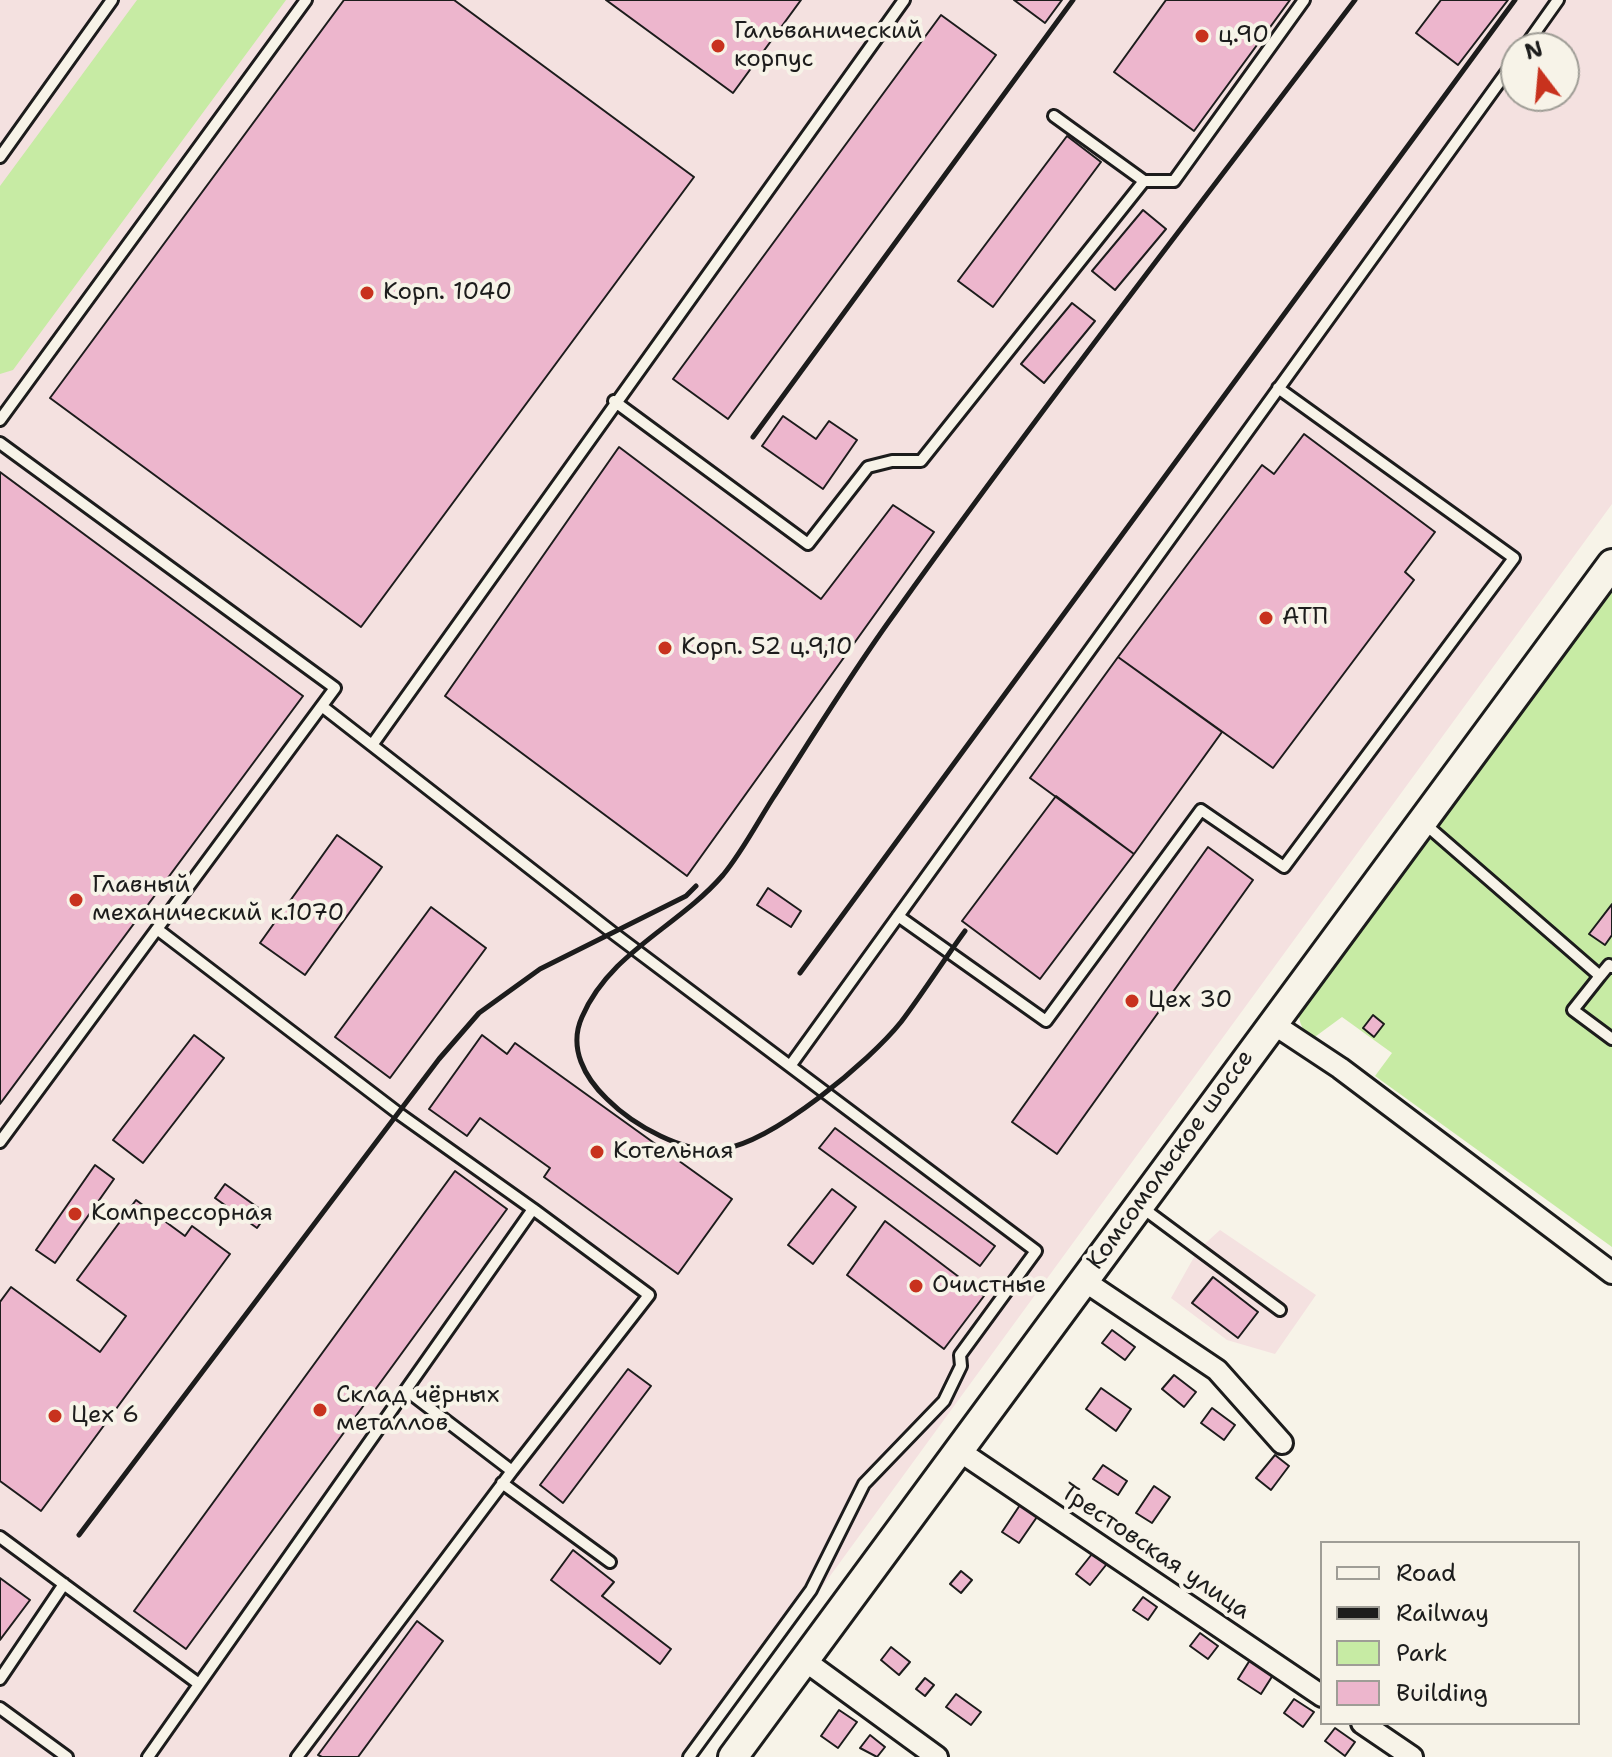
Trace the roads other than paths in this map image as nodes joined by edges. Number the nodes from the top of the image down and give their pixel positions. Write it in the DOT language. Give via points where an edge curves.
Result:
graph roads {
  1 [pos="112,0"];
  2 [pos="306,0"];
  3 [pos="904,0"];
  4 [pos="1304,0"];
  5 [pos="1558,0"];
  6 [pos="1535,32"];
  7 [pos="1500,81"];
  8 [pos="1054,116"];
  9 [pos="0,157"];
  10 [pos="1144,181"];
  11 [pos="1278,388"];
  12 [pos="614,401"];
  13 [pos="0,420"];
  14 [pos="0,443"];
  15 [pos="1612,564"];
  16 [pos="323,707"];
  17 [pos="372,745"];
  18 [pos="1420,820"];
  19 [pos="898,916"];
  20 [pos="157,929"];
  21 [pos="1611,964"];
  22 [pos="1600,976"];
  23 [pos="1272,1023"];
  24 [pos="1612,1039"];
  25 [pos="790,1066"];
  26 [pos="0,1142"];
  27 [pos="1139,1204"];
  28 [pos="533,1209"];
  29 [pos="1612,1273"];
  30 [pos="1083,1280"];
  31 [pos="1280,1310"];
  32 [pos="406,1390"];
  33 [pos="1282,1443"];
  34 [pos="958,1450"];
  35 [pos="512,1471"];
  36 [pos="502,1483"];
  37 [pos="0,1537"];
  38 [pos="610,1562"];
  39 [pos="64,1584"];
  40 [pos="804,1660"];
  41 [pos="0,1679"];
  42 [pos="199,1684"];
  43 [pos="1320,1695"];
  44 [pos="0,1708"];
  45 [pos="1365,1725"];
  46 [pos="67,1757"];
  47 [pos="148,1757"];
  48 [pos="297,1757"];
  49 [pos="689,1757"];
  50 [pos="733,1757"];
  51 [pos="937,1757"];
  52 [pos="1412,1757"];
  1 -- 9 [label="lane"];
  2 -- 13 [label="lane"];
  3 -- 12 [label="lane"];
  4 -- 10 [label="lane" via="1174,181"];
  5 -- 6 [label="lane"];
  7 -- 11 [label="lane"];
  8 -- 10 [label="lane"];
  10 -- 12 [label="lane" via="921,461 868,467 808,544"];
  11 -- 19 [label="lane"];
  11 -- 19 [label="lane" via="1514,558 1284,867 1201,810 1046,1021"];
  12 -- 17 [label="lane"];
  14 -- 16 [label="lane" via="335,688"];
  15 -- 18 [label="main road, Комсомольское шоссе"];
  16 -- 17 [label="lane"];
  16 -- 20 [label="lane"];
  17 -- 25 [label="lane"];
  18 -- 22 [label="lane"];
  18 -- 23 [label="main road, Комсомольское шоссе"];
  19 -- 25 [label="lane"];
  20 -- 26 [label="lane"];
  20 -- 28 [label="lane"];
  21 -- 22 [label="lane"];
  22 -- 24 [label="lane" via="1573,1010"];
  23 -- 27 [label="main road, Комсомольское шоссе"];
  23 -- 29 [label="street" via="1340,1068"];
  25 -- 49 [label="lane" via="1036,1251 960,1355 961,1366 944,1401 864,1484 811,1590"];
  27 -- 30 [label="main road, Комсомольское шоссе"];
  27 -- 31 [label="lane"];
  28 -- 32 [label="lane"];
  28 -- 35 [label="lane" via="649,1295"];
  30 -- 33 [label="street" via="1217,1370"];
  30 -- 34 [label="main road, Комсомольское шоссе"];
  32 -- 35 [label="lane"];
  32 -- 42 [label="lane"];
  34 -- 40 [label="main road, Комсомольское шоссе"];
  34 -- 43 [label="street, Трестовская улица"];
  35 -- 36 [label="lane"];
  36 -- 38 [label="lane"];
  36 -- 48 [label="lane"];
  37 -- 39 [label="lane"];
  39 -- 41 [label="lane"];
  39 -- 42 [label="lane"];
  40 -- 50 [label="main road, Комсомольское шоссе"];
  40 -- 51 [label="street"];
  42 -- 47 [label="lane"];
  44 -- 46 [label="lane"];
  45 -- 52 [label="street"];
}
